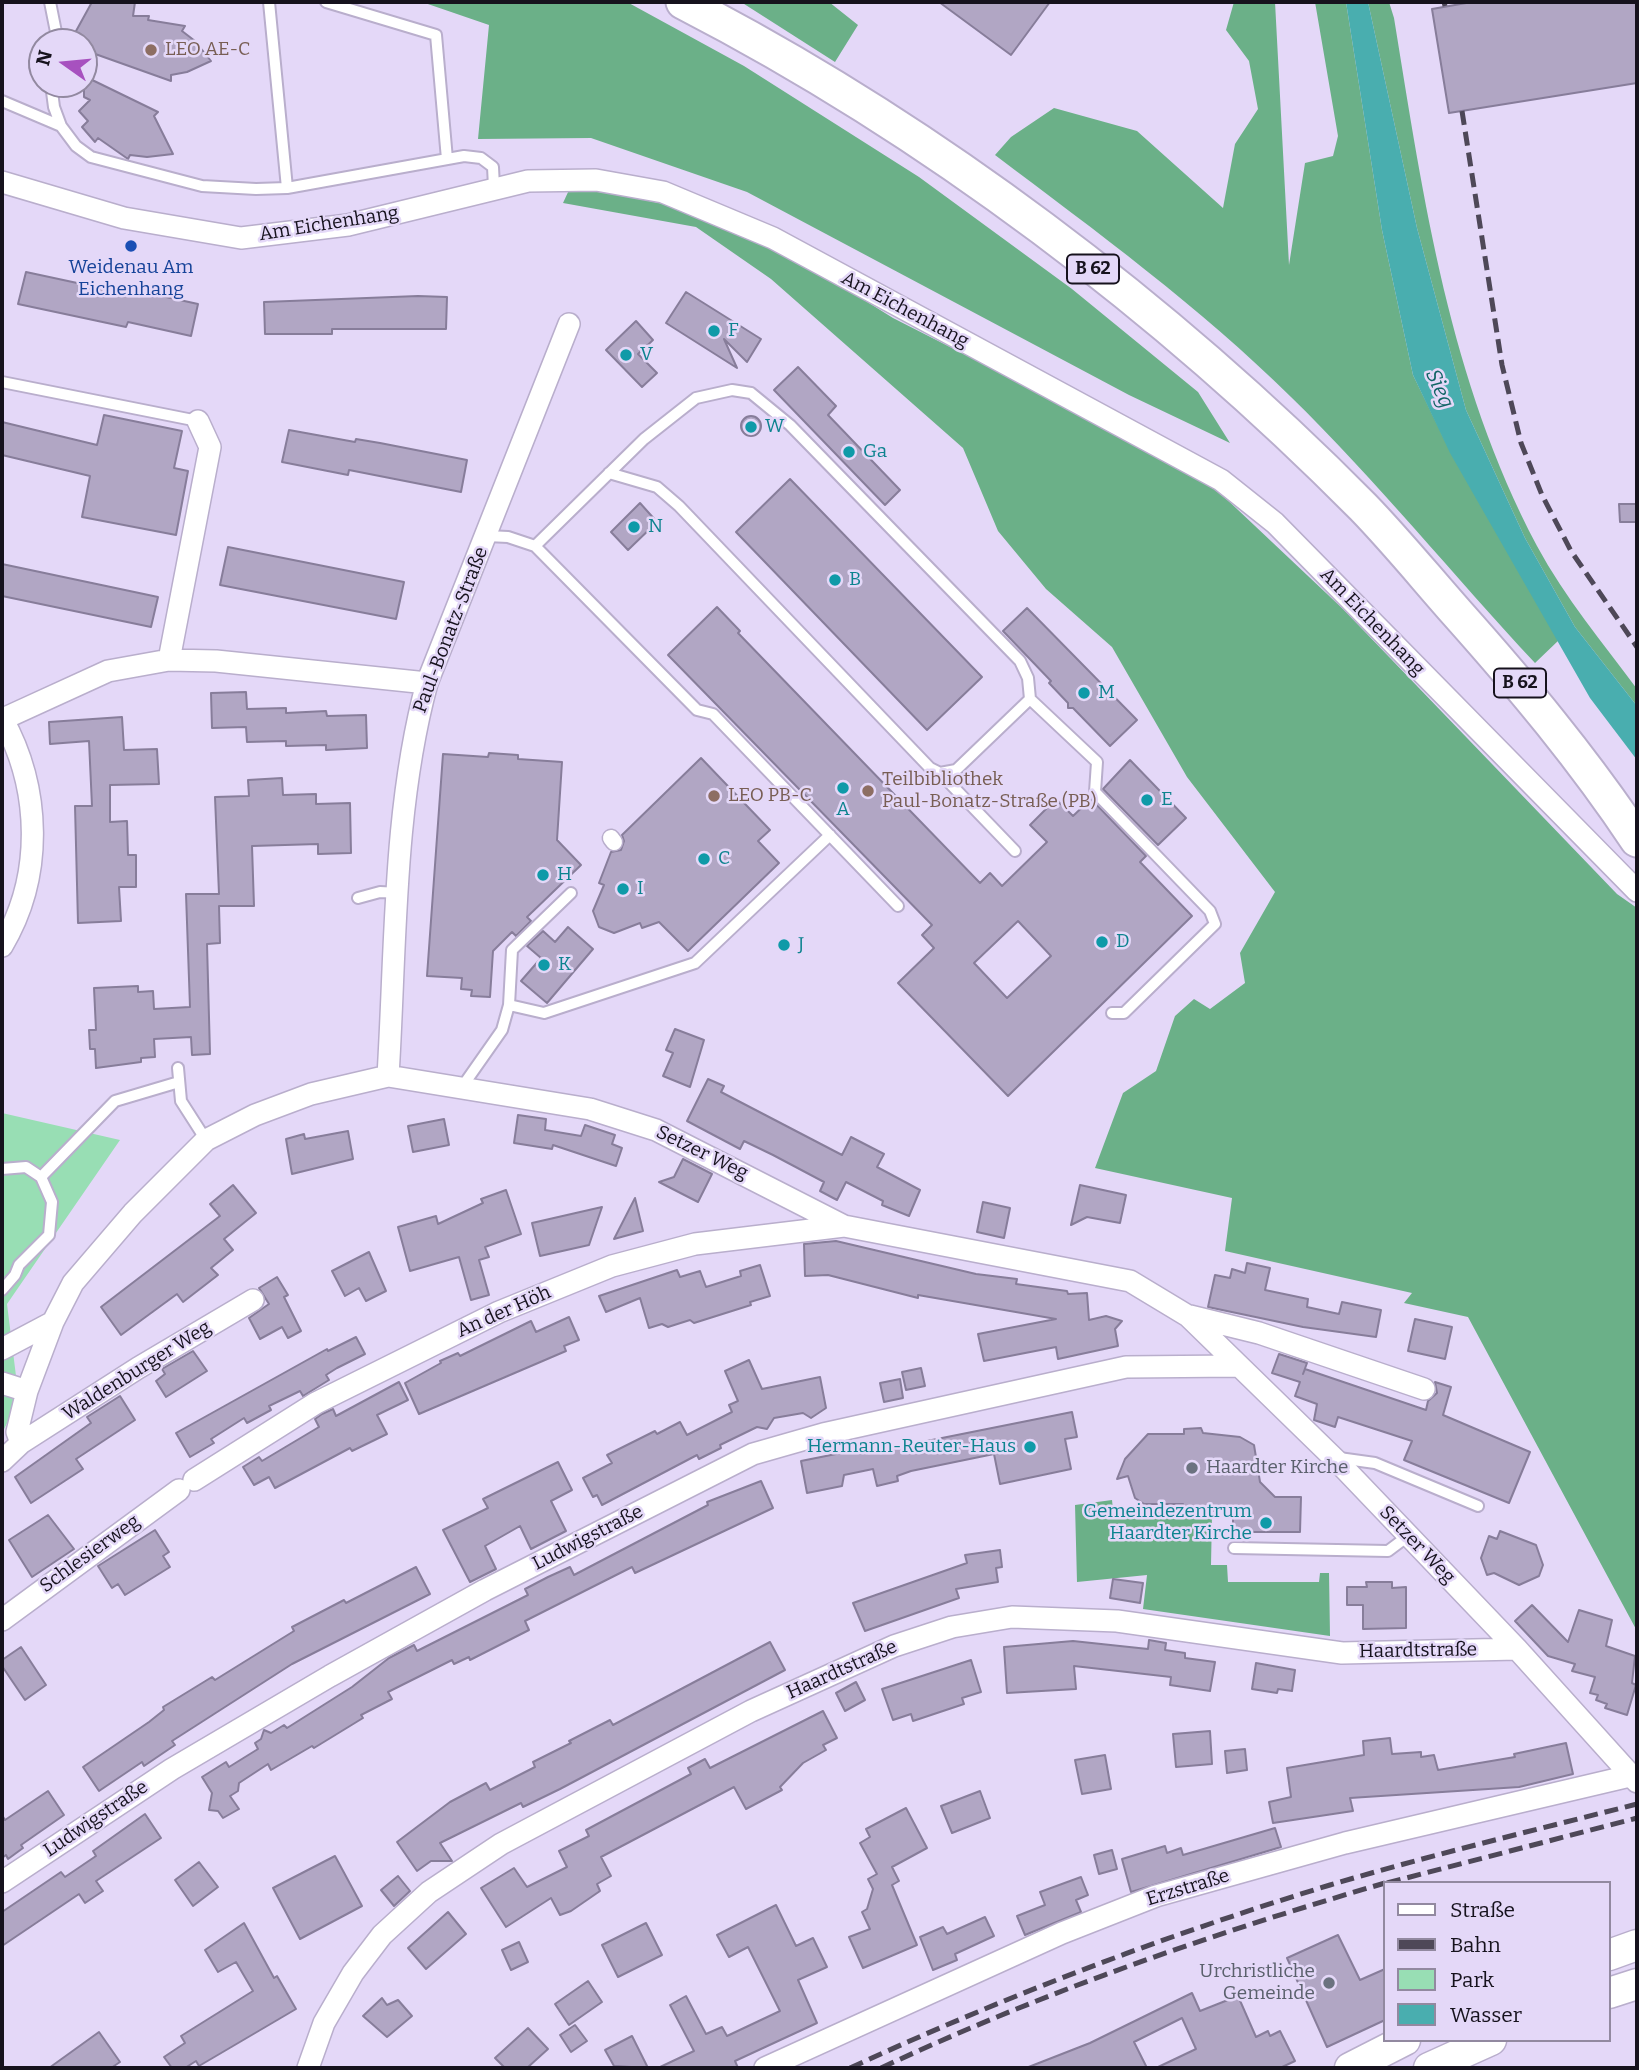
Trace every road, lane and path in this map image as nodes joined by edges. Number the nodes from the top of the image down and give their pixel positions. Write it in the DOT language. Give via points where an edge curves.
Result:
graph roads {
  1 [pos="50,2"];
  2 [pos="269,2"];
  3 [pos="326,2"];
  4 [pos="683,2"];
  5 [pos="55,28"];
  6 [pos="53,98"];
  7 [pos="2,101"];
  8 [pos="61,126"];
  9 [pos="447,159"];
  10 [pos="2,182"];
  11 [pos="494,187"];
  12 [pos="287,188"];
  13 [pos="569,324"];
  14 [pos="2,382"];
  15 [pos="198,421"];
  16 [pos="609,473"];
  17 [pos="487,536"];
  18 [pos="535,547"];
  19 [pos="169,660"];
  20 [pos="427,683"];
  21 [pos="1030,699"];
  22 [pos="2,718"];
  23 [pos="940,773"];
  24 [pos="830,835"];
  25 [pos="1637,840"];
  26 [pos="1015,850"];
  27 [pos="1637,891"];
  28 [pos="571,892"];
  29 [pos="399,893"];
  30 [pos="358,898"];
  31 [pos="898,906"];
  32 [pos="2,946"];
  33 [pos="509,1005"];
  34 [pos="1112,1013"];
  35 [pos="178,1068"];
  36 [pos="388,1076"];
  37 [pos="179,1083"];
  38 [pos="462,1087"];
  39 [pos="206,1140"];
  40 [pos="2,1169"];
  41 [pos="41,1177"];
  42 [pos="844,1226"];
  43 [pos="2,1290"];
  44 [pos="253,1300"];
  45 [pos="1188,1316"];
  46 [pos="52,1322"];
  47 [pos="2,1349"];
  48 [pos="1238,1366"];
  49 [pos="2,1383"];
  50 [pos="1424,1389"];
  51 [pos="27,1391"];
  52 [pos="21,1443"];
  53 [pos="1333,1457"];
  54 [pos="2,1461"];
  55 [pos="186,1485"];
  56 [pos="1478,1506"];
  57 [pos="1408,1536"];
  58 [pos="1234,1548"];
  59 [pos="2,1620"];
  60 [pos="1517,1649"];
  61 [pos="1636,1778"];
  62 [pos="2,1882"];
  63 [pos="1637,1945"];
  64 [pos="1611,1954"];
  65 [pos="1637,1984"];
  66 [pos="1611,1992"];
  67 [pos="1401,2042"];
  68 [pos="1487,2042"];
  69 [pos="308,2068"];
  70 [pos="765,2068"];
  71 [pos="1350,2068"];
  72 [pos="1429,2068"];
  1 -- 5 [label="lane"];
  2 -- 12 [label="lane"];
  3 -- 9 [label="lane" via="436,35"];
  4 -- 25 [label="main road, B 62" via="863,106 980,184 1152,316 1291,438 1366,510 1547,715"];
  6 -- 8 [label="lane"];
  7 -- 8 [label="lane"];
  8 -- 12 [label="lane" via="76,146 111,164 202,186"];
  9 -- 11 [label="lane" via="481,158 493,167"];
  9 -- 12 [label="lane"];
  10 -- 11 [label="street, Am Eichenhang" via="124,218 241,238 348,225"];
  11 -- 27 [label="street, Am Eichenhang" via="528,181 596,180 663,192 773,238 1221,480 1275,523"];
  13 -- 17 [label="street, Paul-Bonatz-Straße"];
  14 -- 15 [label="lane"];
  15 -- 19 [label="street" via="210,447"];
  16 -- 18 [label="lane"];
  16 -- 21 [label="lane" via="696,398 732,390 751,393 790,425 1020,661"];
  16 -- 23 [label="lane" via="657,487 679,506 868,705"];
  17 -- 18 [label="lane" via="508,537"];
  17 -- 20 [label="street, Paul-Bonatz-Straße"];
  18 -- 24 [label="lane" via="697,710 713,714"];
  19 -- 20 [label="street"];
  19 -- 22 [label="street" via="108,671"];
  20 -- 29 [label="street, Paul-Bonatz-Straße" via="405,786"];
  21 -- 23 [label="lane" via="956,770"];
  21 -- 34 [label="lane" via="1097,762 1096,792 1210,911 1214,924 1124,1013"];
  22 -- 32 [label="street" via="25,780 34,846 21,906"];
  23 -- 26 [label="lane"];
  24 -- 31 [label="lane"];
  24 -- 33 [label="lane" via="695,963 544,1013"];
  28 -- 33 [label="lane" via="512,950"];
  29 -- 30 [label="lane"];
  29 -- 36 [label="street, Paul-Bonatz-Straße"];
  33 -- 38 [label="lane" via="502,1030"];
  35 -- 37 [label="lane"];
  36 -- 38 [label="street, Setzer Weg"];
  36 -- 39 [label="street, Setzer Weg" via="312,1094"];
  37 -- 39 [label="lane" via="181,1101"];
  37 -- 41 [label="lane" via="115,1101"];
  38 -- 42 [label="street, Setzer Weg" via="590,1109 656,1130"];
  39 -- 46 [label="street" via="133,1213 73,1283"];
  40 -- 41 [label="lane" via="26,1167"];
  41 -- 43 [label="lane" via="52,1202 49,1235"];
  42 -- 45 [label="street, Setzer Weg" via="1130,1282"];
  42 -- 55 [label="street, An der Höh" via="695,1244 612,1266 499,1312 316,1403"];
  44 -- 52 [label="street, Waldenburger Weg"];
  45 -- 48 [label="street, Setzer Weg"];
  45 -- 50 [label="street, Setzer Weg" via="1259,1333"];
  46 -- 47 [label="street"];
  46 -- 51 [label="street"];
  48 -- 53 [label="street, Setzer Weg"];
  48 -- 62 [label="street, Ludwigstraße" via="1126,1367 823,1434 753,1454 485,1590 330,1676 172,1769"];
  49 -- 51 [label="street"];
  51 -- 52 [label="street" via="17,1432"];
  52 -- 54 [label="street, Waldenburger Weg"];
  53 -- 56 [label="lane" via="1375,1463"];
  53 -- 57 [label="street, Setzer Weg"];
  55 -- 59 [label="street, Schlesierweg"];
  57 -- 58 [label="lane" via="1388,1551"];
  57 -- 60 [label="street, Setzer Weg"];
  60 -- 61 [label="street, Setzer Weg"];
  60 -- 69 [label="street, Haardtstraße" via="1342,1653 1117,1621 1012,1617 952,1627 894,1646 726,1724 502,1844 429,1892 382,1935 353,1973 324,2023"];
  61 -- 70 [label="street, Erzstraße" via="1345,1843 1156,1896 1062,1933"];
  63 -- 64 [label="main road"];
  65 -- 66 [label="main road"];
  67 -- 71 [label="main road"];
  68 -- 72 [label="main road"];
}
